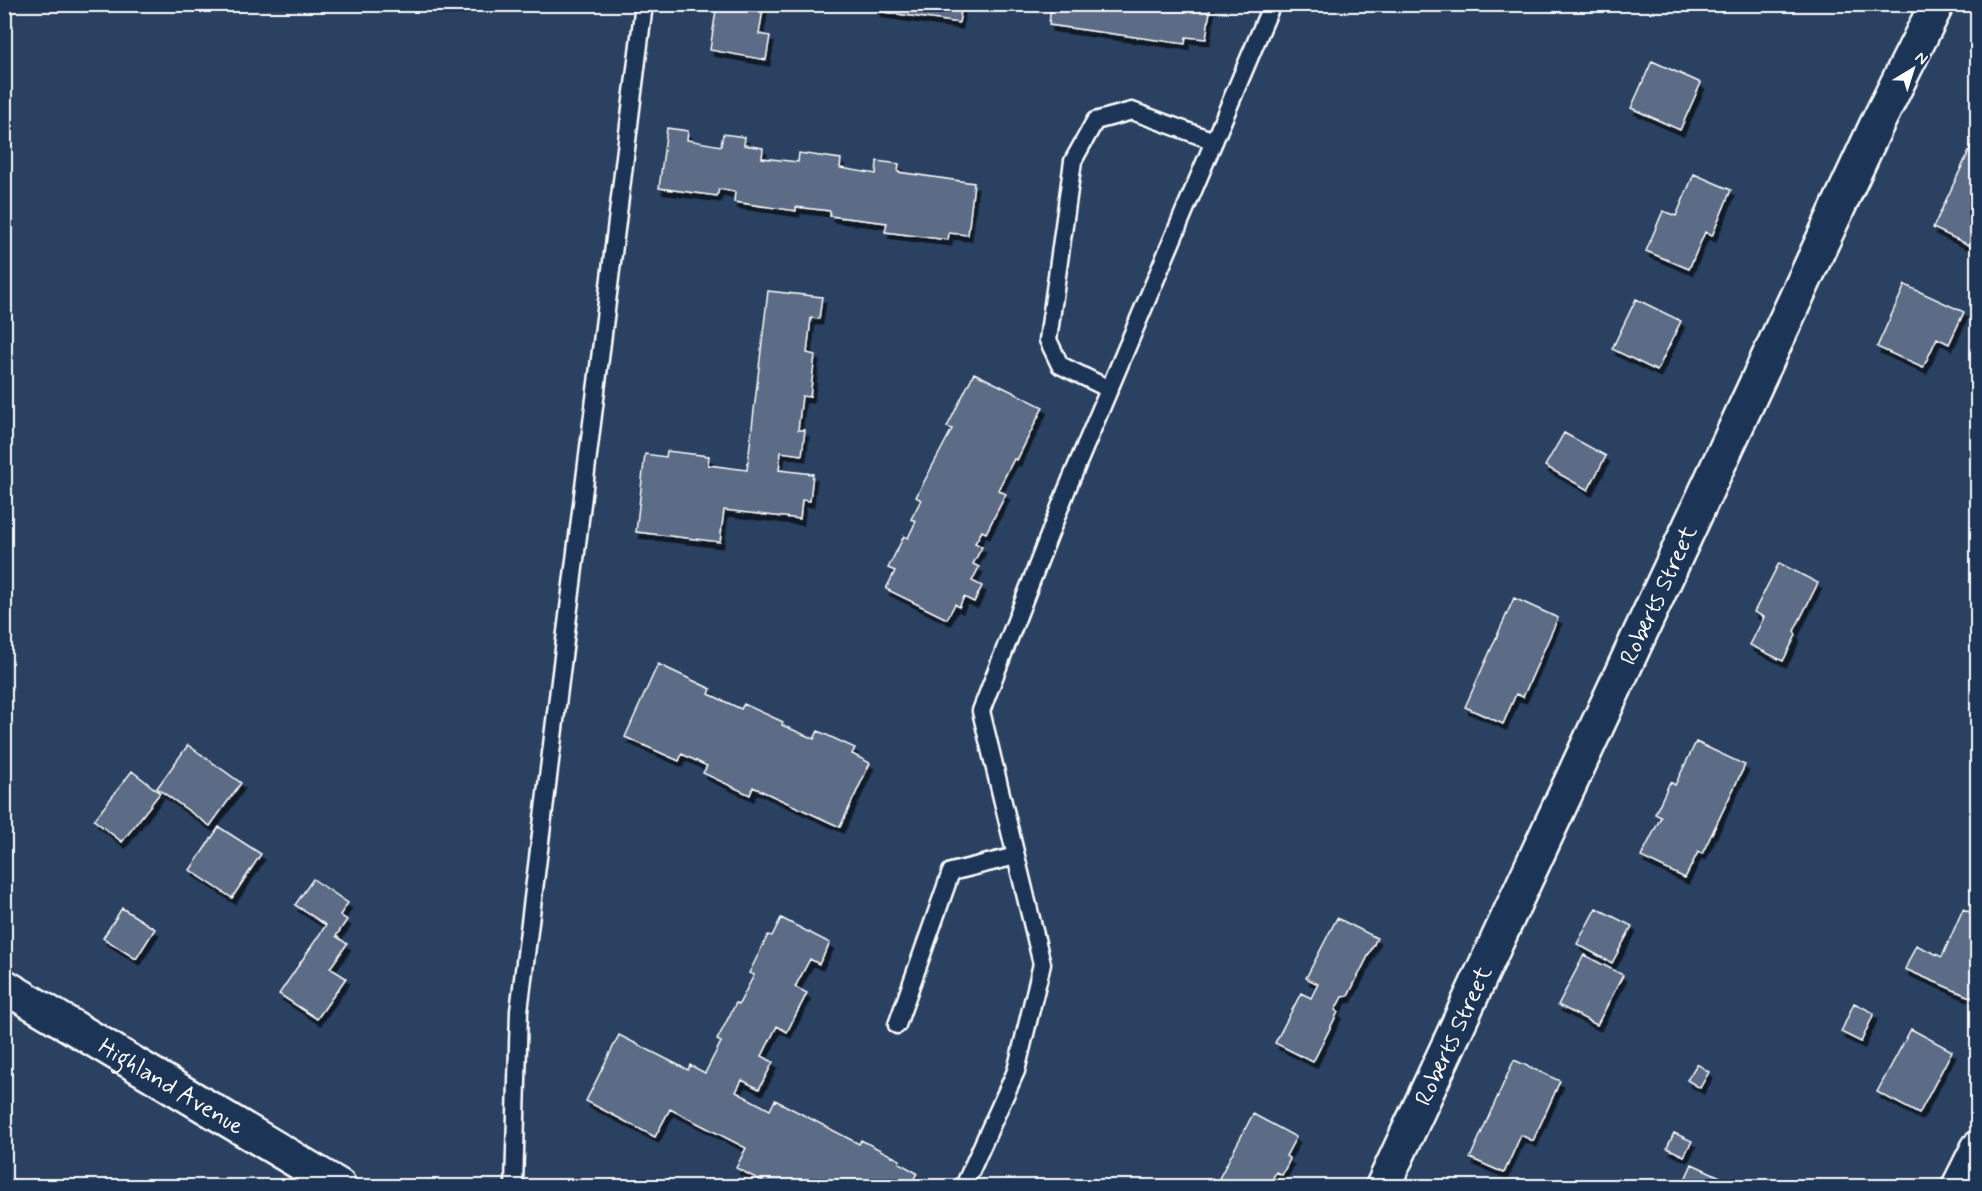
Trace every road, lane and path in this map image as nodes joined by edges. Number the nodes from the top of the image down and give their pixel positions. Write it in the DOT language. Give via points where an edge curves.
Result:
graph roads {
  1 [pos="644,4"];
  2 [pos="1272,4"];
  3 [pos="1937,4"];
  4 [pos="1214,141"];
  5 [pos="1109,389"];
  6 [pos="1016,856"];
  7 [pos="4,986"];
  8 [pos="897,1025"];
  9 [pos="1977,1148"];
  10 [pos="339,1186"];
  11 [pos="514,1186"];
  12 [pos="964,1186"];
  13 [pos="1383,1186"];
  14 [pos="1959,1186"];
  1 -- 11 [label="lane" via="519,1011"];
  2 -- 4 [label="lane"];
  3 -- 13 [label="street, Roberts Street" via="1876,126"];
  4 -- 5 [label="lane"];
  4 -- 5 [label="lane" via="1132,111 1095,121 1073,161 1048,340 1060,365"];
  5 -- 6 [label="lane" via="981,711"];
  6 -- 8 [label="lane" via="951,872"];
  6 -- 12 [label="lane" via="1042,964 1016,1071"];
  7 -- 10 [label="street, Highland Avenue"];
  9 -- 14 [label="street"];
}
